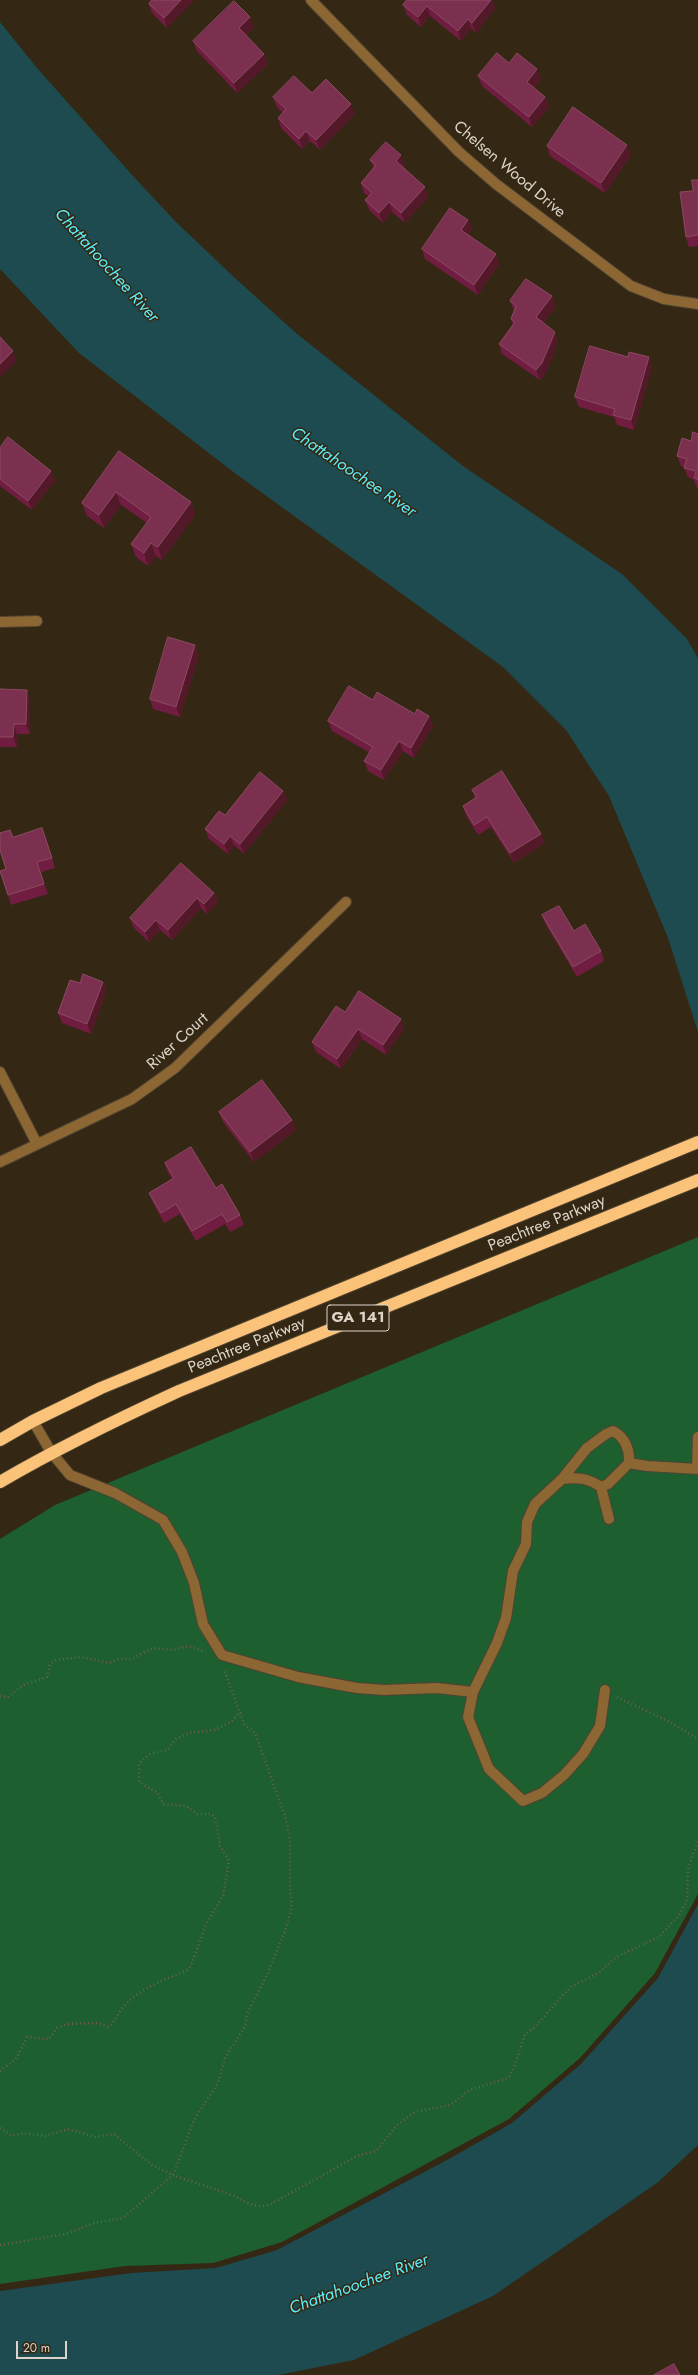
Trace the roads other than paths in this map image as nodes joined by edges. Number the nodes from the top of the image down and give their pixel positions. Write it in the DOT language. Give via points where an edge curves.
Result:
graph roads {
  1 [pos="311,0"];
  2 [pos="698,304"];
  3 [pos="37,621"];
  4 [pos="0,622"];
  5 [pos="346,902"];
  6 [pos="0,1072"];
  7 [pos="698,1142"];
  8 [pos="37,1144"];
  9 [pos="0,1162"];
  10 [pos="698,1180"];
  11 [pos="33,1421"];
  12 [pos="698,1437"];
  13 [pos="0,1440"];
  14 [pos="50,1452"];
  15 [pos="629,1463"];
  16 [pos="697,1469"];
  17 [pos="562,1479"];
  18 [pos="0,1482"];
  19 [pos="601,1487"];
  20 [pos="609,1518"];
  21 [pos="604,1690"];
  22 [pos="473,1692"];
  1 -- 2 [label="street, Chelsen Wood Drive" via="458,152 496,184 631,286 664,300"];
  3 -- 4 [label="street"];
  5 -- 8 [label="street, River Court" via="176,1068 132,1099"];
  6 -- 8 [label="street"];
  7 -- 11 [label="highway, Peachtree Parkway / GA 141" via="114,1382"];
  8 -- 9 [label="street, River Court"];
  10 -- 14 [label="highway, Peachtree Parkway / GA 141" via="179,1391"];
  11 -- 13 [label="highway, Peachtree Parkway / GA 141"];
  11 -- 14 [label="street"];
  12 -- 16 [label="street"];
  14 -- 18 [label="highway, Peachtree Parkway / GA 141"];
  14 -- 22 [label="street" via="70,1475 115,1493 163,1520 182,1552 194,1583 202,1624 222,1655 298,1677 357,1688 437,1688"];
  15 -- 16 [label="street"];
  15 -- 17 [label="street" via="624,1440 613,1432 587,1448"];
  15 -- 19 [label="street" via="608,1484"];
  17 -- 19 [label="street" via="577,1477"];
  17 -- 22 [label="street" via="535,1504 527,1522 526,1544 513,1571 506,1618"];
  19 -- 20 [label="street"];
  21 -- 22 [label="street" via="600,1726 583,1754 564,1775 542,1793 523,1801 505,1787 489,1769 468,1717"];
}
